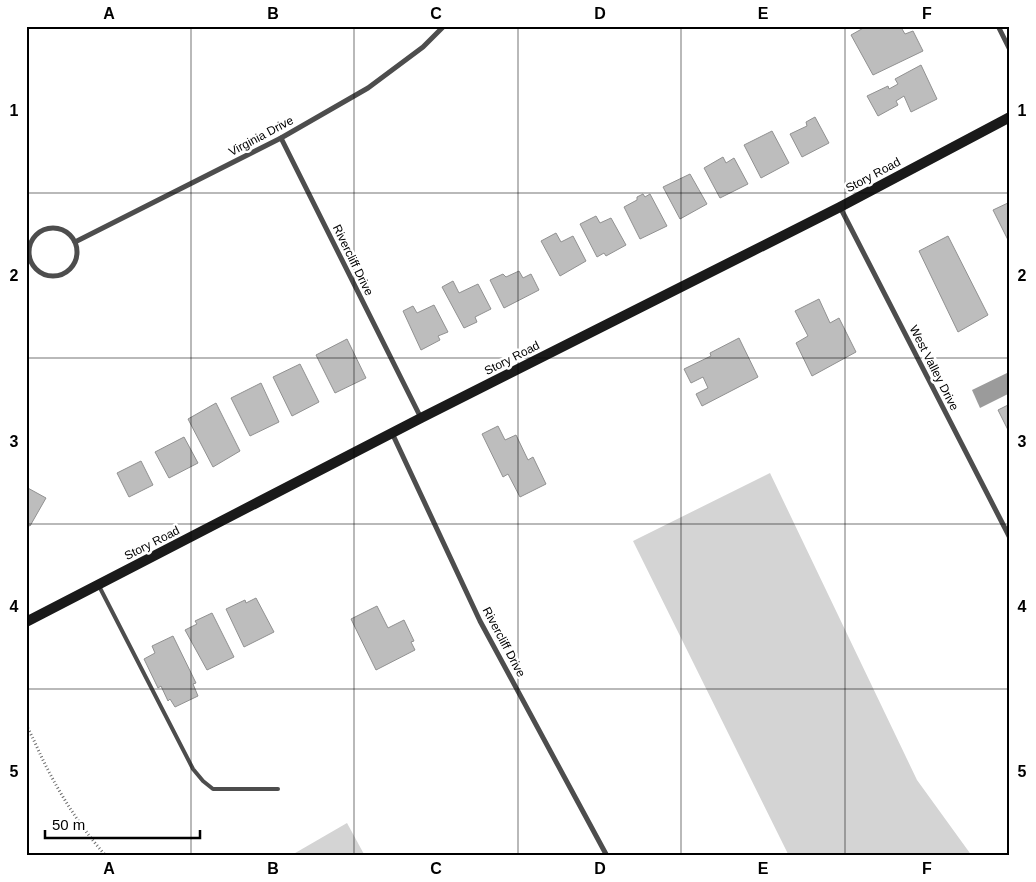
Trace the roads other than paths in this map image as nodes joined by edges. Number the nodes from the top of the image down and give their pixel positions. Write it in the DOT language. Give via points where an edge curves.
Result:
graph roads {
  1 [pos="444,26"];
  2 [pos="998,26"];
  3 [pos="1010,50"];
  4 [pos="1010,117"];
  5 [pos="281,138"];
  6 [pos="840,207"];
  7 [pos="75,242"];
  8 [pos="421,418"];
  9 [pos="392,433"];
  10 [pos="1010,538"];
  11 [pos="98,584"];
  12 [pos="26,622"];
  13 [pos="278,789"];
  14 [pos="607,856"];
  1 -- 5 [label="street, Virginia Drive" via="423,47 368,88"];
  2 -- 3 [label="street"];
  4 -- 6 [label="street, Story Road"];
  5 -- 7 [label="street, Virginia Drive"];
  5 -- 8 [label="street, Rivercliff Drive"];
  6 -- 8 [label="street, Story Road"];
  6 -- 10 [label="street, West Valley Drive"];
  7 -- 7 [label="street" via="63,230 55,228 40,232 30,245 31,262 48,276 63,274 70,270 77,257"];
  8 -- 9 [label="street, Story Road"];
  9 -- 11 [label="street, Story Road"];
  9 -- 14 [label="street, Rivercliff Drive" via="480,620"];
  11 -- 12 [label="street, Story Road"];
  11 -- 13 [label="lane" via="203,781 214,789"];
}
